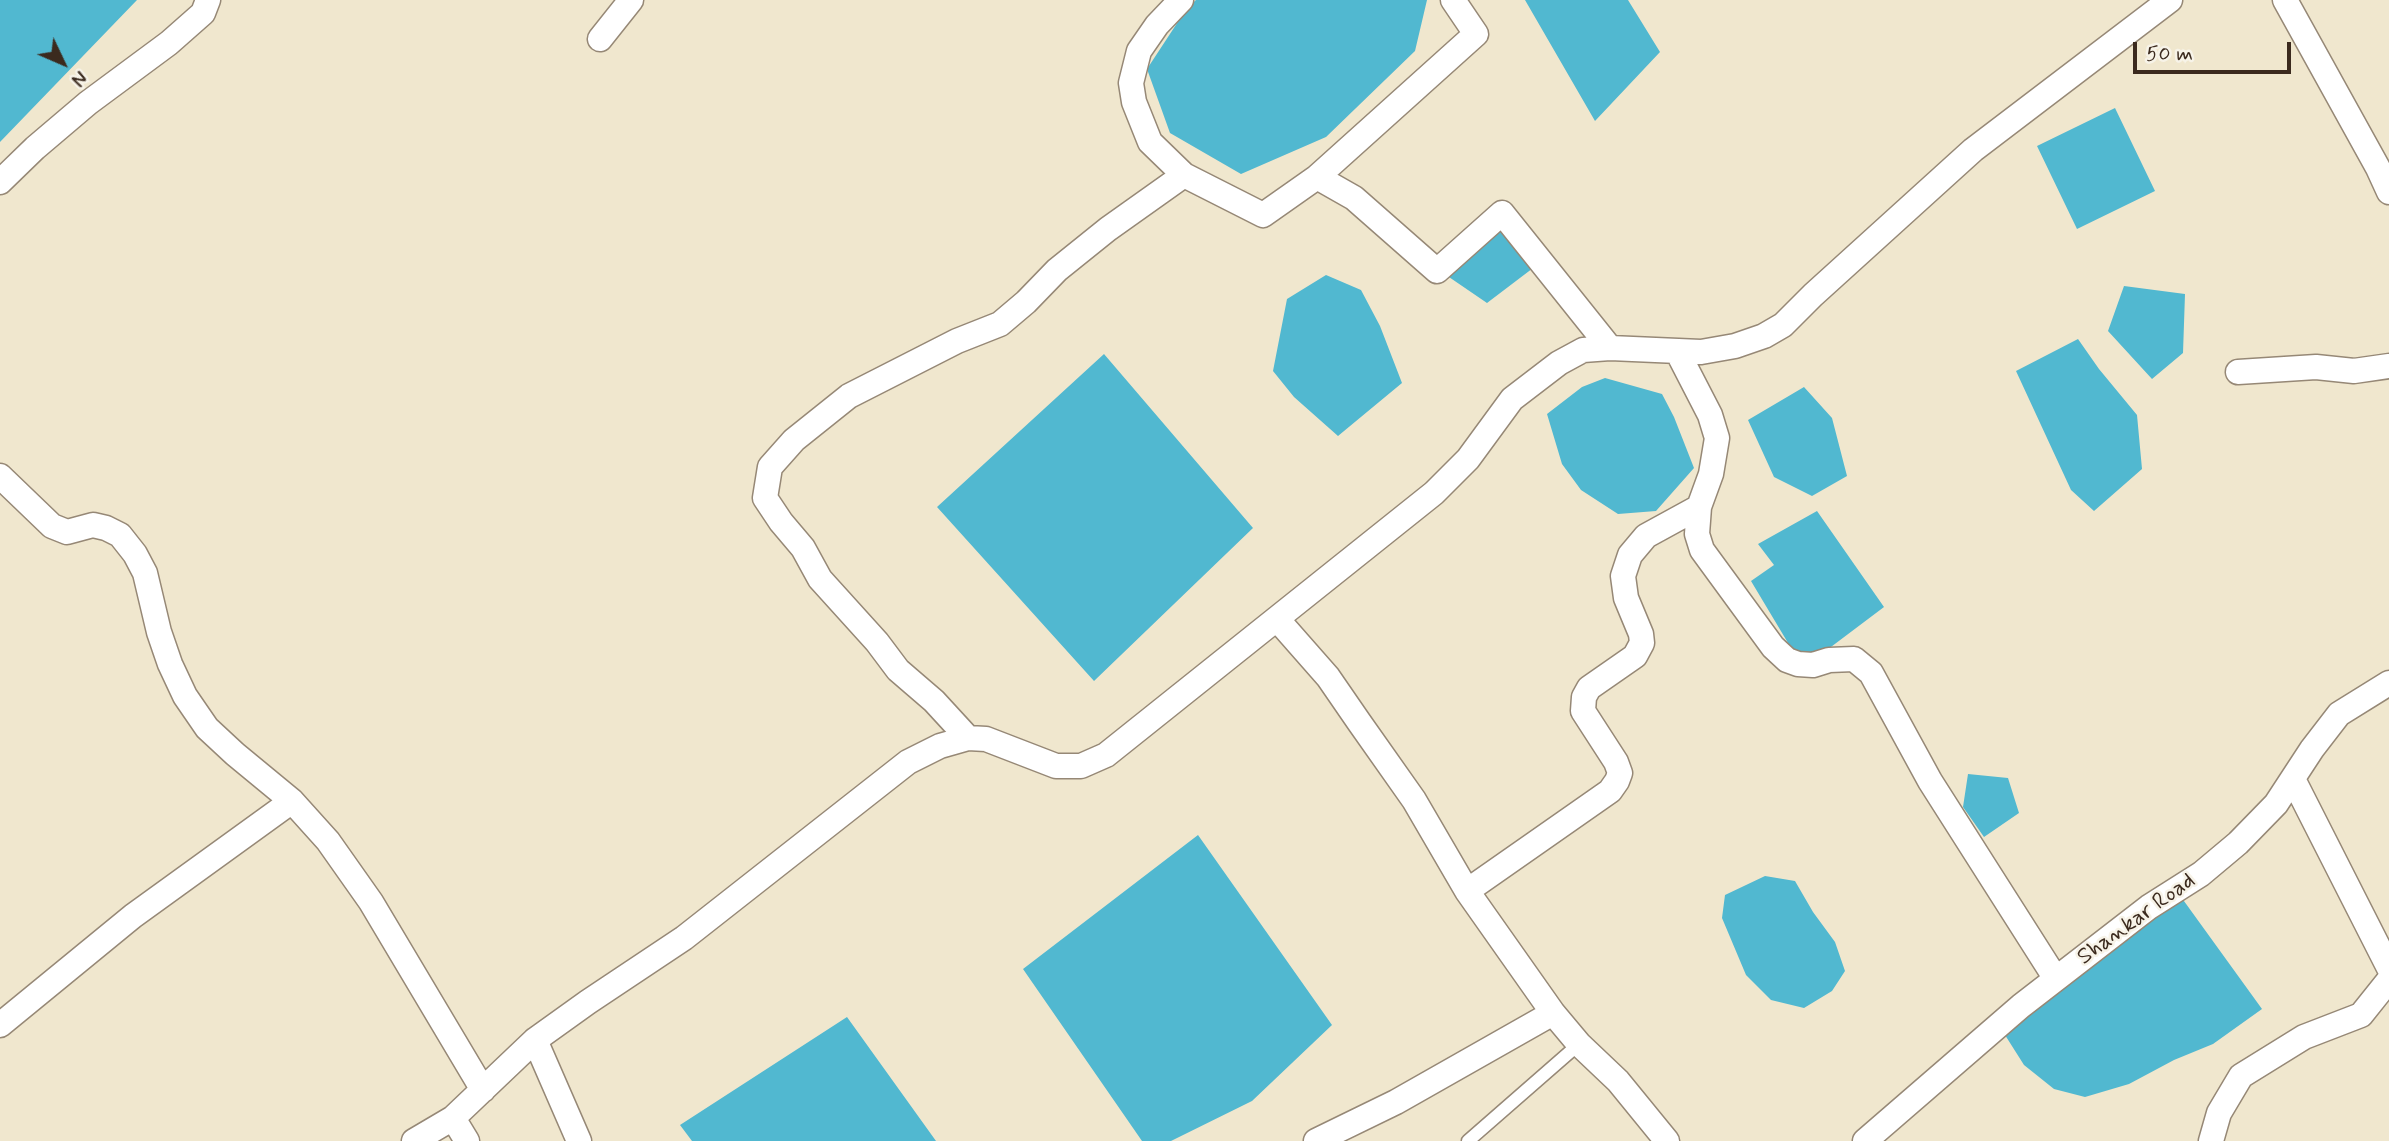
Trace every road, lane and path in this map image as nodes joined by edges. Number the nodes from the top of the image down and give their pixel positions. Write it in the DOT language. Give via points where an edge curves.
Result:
graph roads {
  1 [pos="208,0"];
  2 [pos="631,0"];
  3 [pos="1181,0"];
  4 [pos="1453,0"];
  5 [pos="2170,0"];
  6 [pos="2285,0"];
  7 [pos="600,39"];
  8 [pos="1184,175"];
  9 [pos="1317,177"];
  10 [pos="0,181"];
  11 [pos="2389,192"];
  12 [pos="1610,348"];
  13 [pos="1677,351"];
  14 [pos="2389,366"];
  15 [pos="2238,372"];
  16 [pos="0,476"];
  17 [pos="1699,507"];
  18 [pos="1277,619"];
  19 [pos="2389,683"];
  20 [pos="968,738"];
  21 [pos="2292,779"];
  22 [pos="292,800"];
  23 [pos="1467,891"];
  24 [pos="2389,968"];
  25 [pos="2056,979"];
  26 [pos="2389,980"];
  27 [pos="1553,1013"];
  28 [pos="0,1025"];
  29 [pos="535,1040"];
  30 [pos="1579,1044"];
  31 [pos="483,1090"];
  32 [pos="453,1118"];
  33 [pos="414,1141"];
  34 [pos="467,1141"];
  35 [pos="579,1141"];
  36 [pos="1316,1141"];
  37 [pos="1468,1141"];
  38 [pos="1667,1141"];
  39 [pos="1865,1141"];
  40 [pos="2211,1141"];
  1 -- 10 [label="street" via="203,13 177,36 77,112"];
  2 -- 7 [label="street"];
  3 -- 8 [label="street" via="1139,51 1131,82 1150,142"];
  4 -- 9 [label="street" via="1476,34"];
  5 -- 13 [label="street" via="1973,150 1783,325 1735,346"];
  6 -- 11 [label="street"];
  8 -- 9 [label="street" via="1263,215"];
  8 -- 20 [label="street" via="1057,270 1000,324 849,396 794,440 770,467 765,498 820,579 898,670"];
  9 -- 12 [label="street" via="1354,198 1437,271 1502,213"];
  12 -- 13 [label="street"];
  12 -- 18 [label="street" via="1583,350 1512,399 1468,459 1434,493"];
  13 -- 17 [label="street" via="1717,438"];
  14 -- 15 [label="street" via="2354,371 2316,367"];
  16 -- 22 [label="street" via="52,527 67,532 93,525 120,535 145,573 159,632 184,696 207,728"];
  17 -- 23 [label="street" via="1646,536 1630,555 1623,576 1626,598 1642,643 1635,656 1584,697 1583,711 1616,762 1617,781"];
  17 -- 25 [label="street" via="1697,534 1702,550 1773,648 1798,664 1854,659 1871,673 1930,781"];
  18 -- 20 [label="street" via="1106,755 1082,766 1056,766 986,739"];
  18 -- 23 [label="street" via="1328,677 1391,766"];
  19 -- 21 [label="street, Shankar Road" via="2339,714"];
  20 -- 29 [label="street" via="908,762 684,938"];
  21 -- 24 [label="street"];
  21 -- 25 [label="street, Shankar Road" via="2276,804 2229,851"];
  22 -- 28 [label="street" via="133,916"];
  22 -- 31 [label="street" via="371,902"];
  23 -- 27 [label="street"];
  25 -- 39 [label="street, Shankar Road"];
  26 -- 40 [label="street" via="2361,1016 2304,1037 2241,1076 2219,1113"];
  27 -- 30 [label="street"];
  27 -- 36 [label="street" via="1396,1102"];
  29 -- 31 [label="street"];
  29 -- 35 [label="street"];
  30 -- 37 [label="lane"];
  30 -- 38 [label="street" via="1618,1081"];
  31 -- 32 [label="street"];
  32 -- 33 [label="street"];
  32 -- 34 [label="street"];
}
